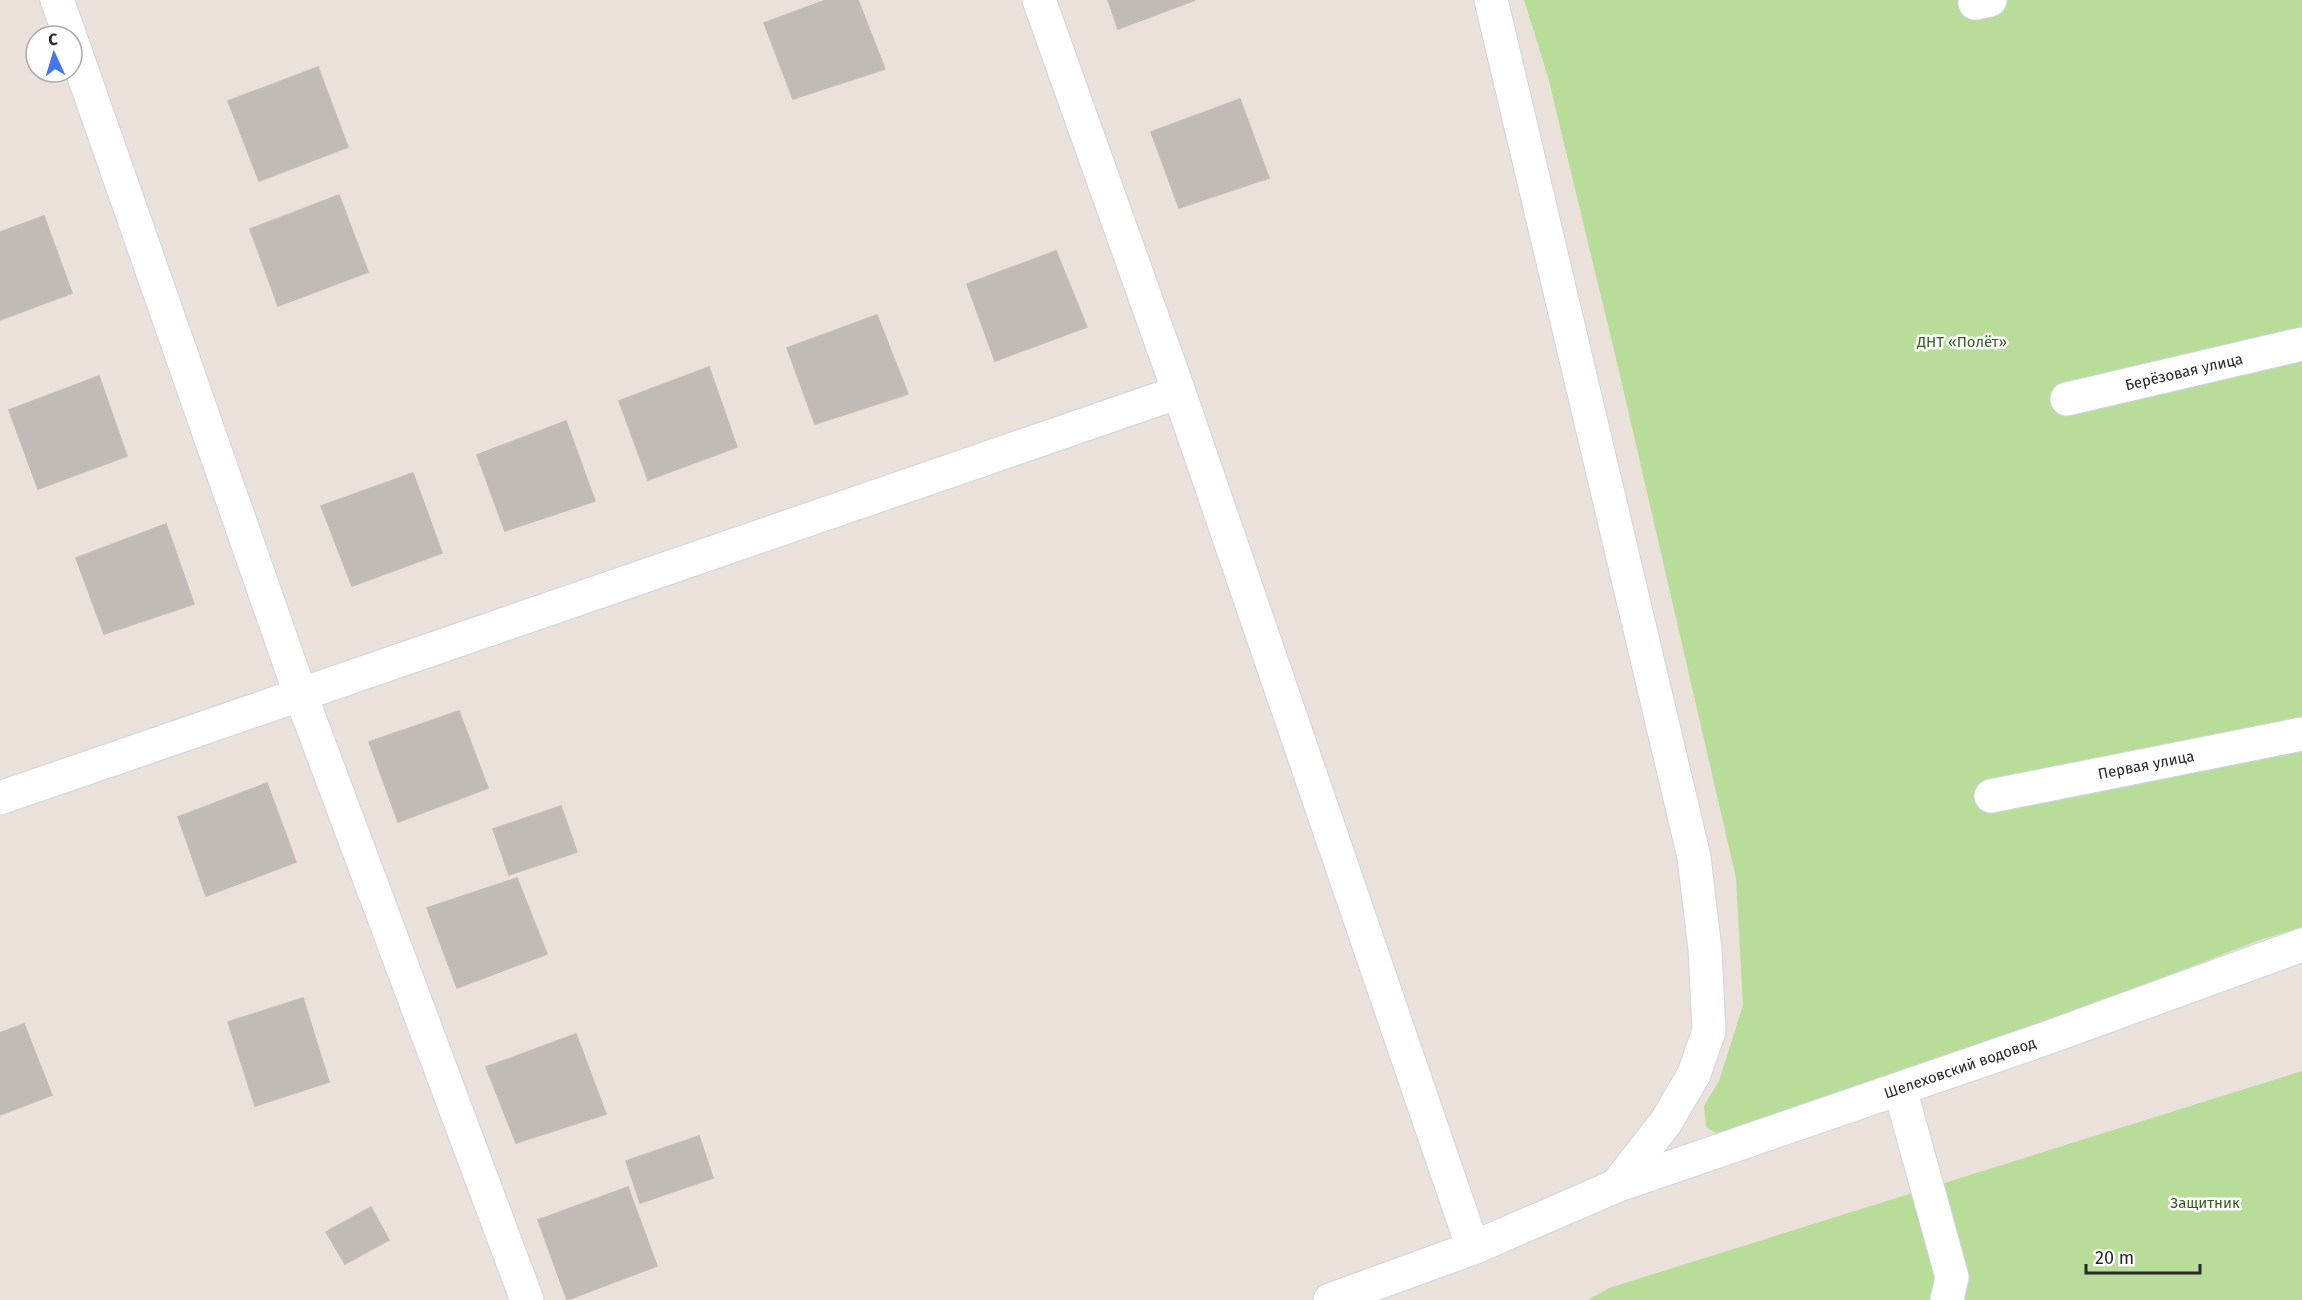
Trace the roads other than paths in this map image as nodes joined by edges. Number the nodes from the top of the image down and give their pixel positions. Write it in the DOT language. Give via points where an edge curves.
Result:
graph roads {
  1 [pos="57,0"];
  2 [pos="1039,0"];
  3 [pos="1491,0"];
  4 [pos="66,24"];
  5 [pos="84,76"];
  6 [pos="2302,344"];
  7 [pos="1179,392"];
  8 [pos="2067,399"];
  9 [pos="300,693"];
  10 [pos="2302,734"];
  11 [pos="1991,796"];
  12 [pos="0,798"];
  13 [pos="2302,945"];
  14 [pos="1900,1089"];
  15 [pos="1616,1186"];
  16 [pos="1473,1248"];
  17 [pos="526,1300"];
  18 [pos="1330,1300"];
  19 [pos="1947,1300"];
  1 -- 4 [label="street"];
  2 -- 7 [label="street"];
  3 -- 15 [label="street" via="1694,857 1705,950 1709,1031 1694,1074 1666,1122"];
  5 -- 9 [label="street"];
  6 -- 8 [label="street, Берёзовая улица"];
  7 -- 9 [label="street"];
  7 -- 16 [label="street"];
  9 -- 12 [label="street"];
  9 -- 17 [label="street"];
  10 -- 11 [label="street, Первая улица"];
  13 -- 14 [label="street, Шелеховский водовод"];
  14 -- 15 [label="street, Шелеховский водовод"];
  14 -- 19 [label="street" via="1952,1276"];
  15 -- 16 [label="street, Шелеховский водовод"];
  16 -- 18 [label="street, Шелеховский водовод"];
}
